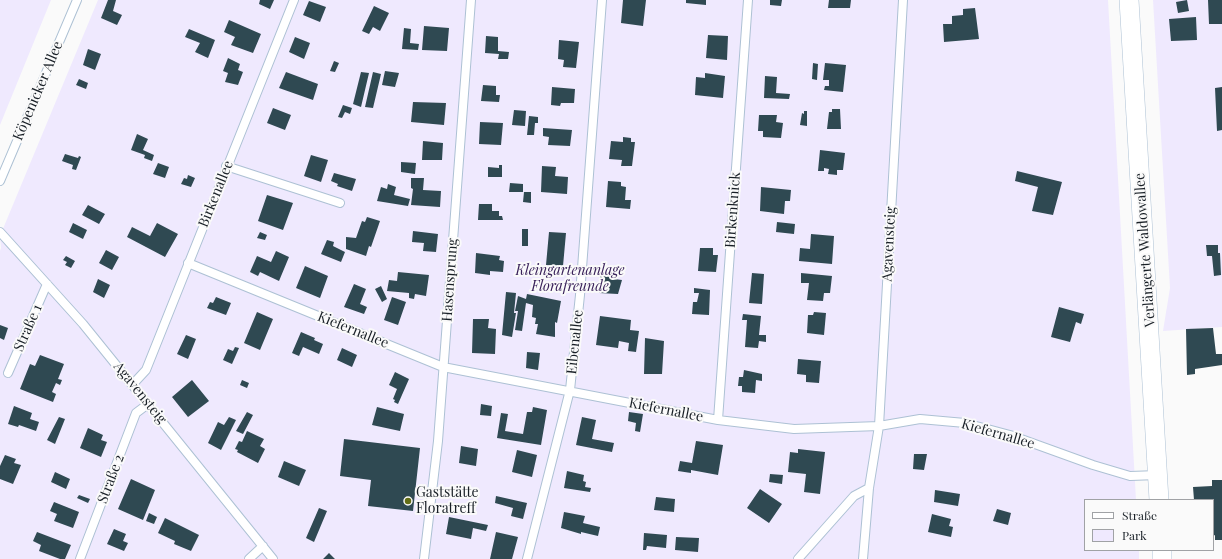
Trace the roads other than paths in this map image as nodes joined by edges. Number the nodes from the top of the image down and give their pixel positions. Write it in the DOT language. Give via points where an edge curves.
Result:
graph roads {
  1 [pos="77,0"];
  2 [pos="294,0"];
  3 [pos="471,0"];
  4 [pos="602,0"];
  5 [pos="748,0"];
  6 [pos="903,0"];
  7 [pos="1129,0"];
  8 [pos="226,166"];
  9 [pos="0,181"];
  10 [pos="340,203"];
  11 [pos="0,232"];
  12 [pos="188,263"];
  13 [pos="47,284"];
  14 [pos="443,367"];
  15 [pos="8,373"];
  16 [pos="133,384"];
  17 [pos="570,390"];
  18 [pos="148,404"];
  19 [pos="718,420"];
  20 [pos="878,426"];
  21 [pos="1158,475"];
  22 [pos="869,488"];
  23 [pos="1159,499"];
  24 [pos="263,546"];
  25 [pos="80,559"];
  26 [pos="249,559"];
  27 [pos="273,559"];
  28 [pos="424,559"];
  29 [pos="527,559"];
  30 [pos="798,559"];
  31 [pos="863,559"];
  1 -- 9 [label="lane, Köpenicker Allee"];
  2 -- 8 [label="lane, Birkenallee"];
  3 -- 14 [label="lane, Hasensprung"];
  4 -- 17 [label="lane, Eibenallee" via="580,295"];
  5 -- 19 [label="lane, Birkenknick"];
  6 -- 20 [label="lane, Agavensteig"];
  7 -- 21 [label="street, Verlängerte Waldowallee"];
  8 -- 10 [label="lane"];
  8 -- 12 [label="lane, Birkenallee"];
  11 -- 13 [label="lane, Agavensteig"];
  12 -- 14 [label="lane, Kiefernallee"];
  12 -- 16 [label="lane, Birkenallee" via="146,370"];
  13 -- 15 [label="lane, Straße 1"];
  13 -- 16 [label="lane, Agavensteig"];
  14 -- 17 [label="lane, Kiefernallee"];
  14 -- 28 [label="lane, Hasensprung" via="438,440"];
  16 -- 18 [label="lane, Agavensteig"];
  17 -- 19 [label="lane, Kiefernallee"];
  17 -- 29 [label="lane, Eibenallee"];
  18 -- 24 [label="lane, Agavensteig"];
  18 -- 25 [label="lane, Straße 2" via="136,413"];
  19 -- 20 [label="lane, Kiefernallee" via="794,430"];
  20 -- 21 [label="lane, Kiefernallee" via="920,419 965,423 1010,435 1130,476"];
  20 -- 22 [label="lane, Agavensteig"];
  21 -- 23 [label="street, Verlängerte Waldowallee"];
  22 -- 30 [label="lane" via="854,496"];
  22 -- 31 [label="lane, Agavensteig"];
  24 -- 26 [label="lane"];
  24 -- 27 [label="lane, Agavensteig"];
}
